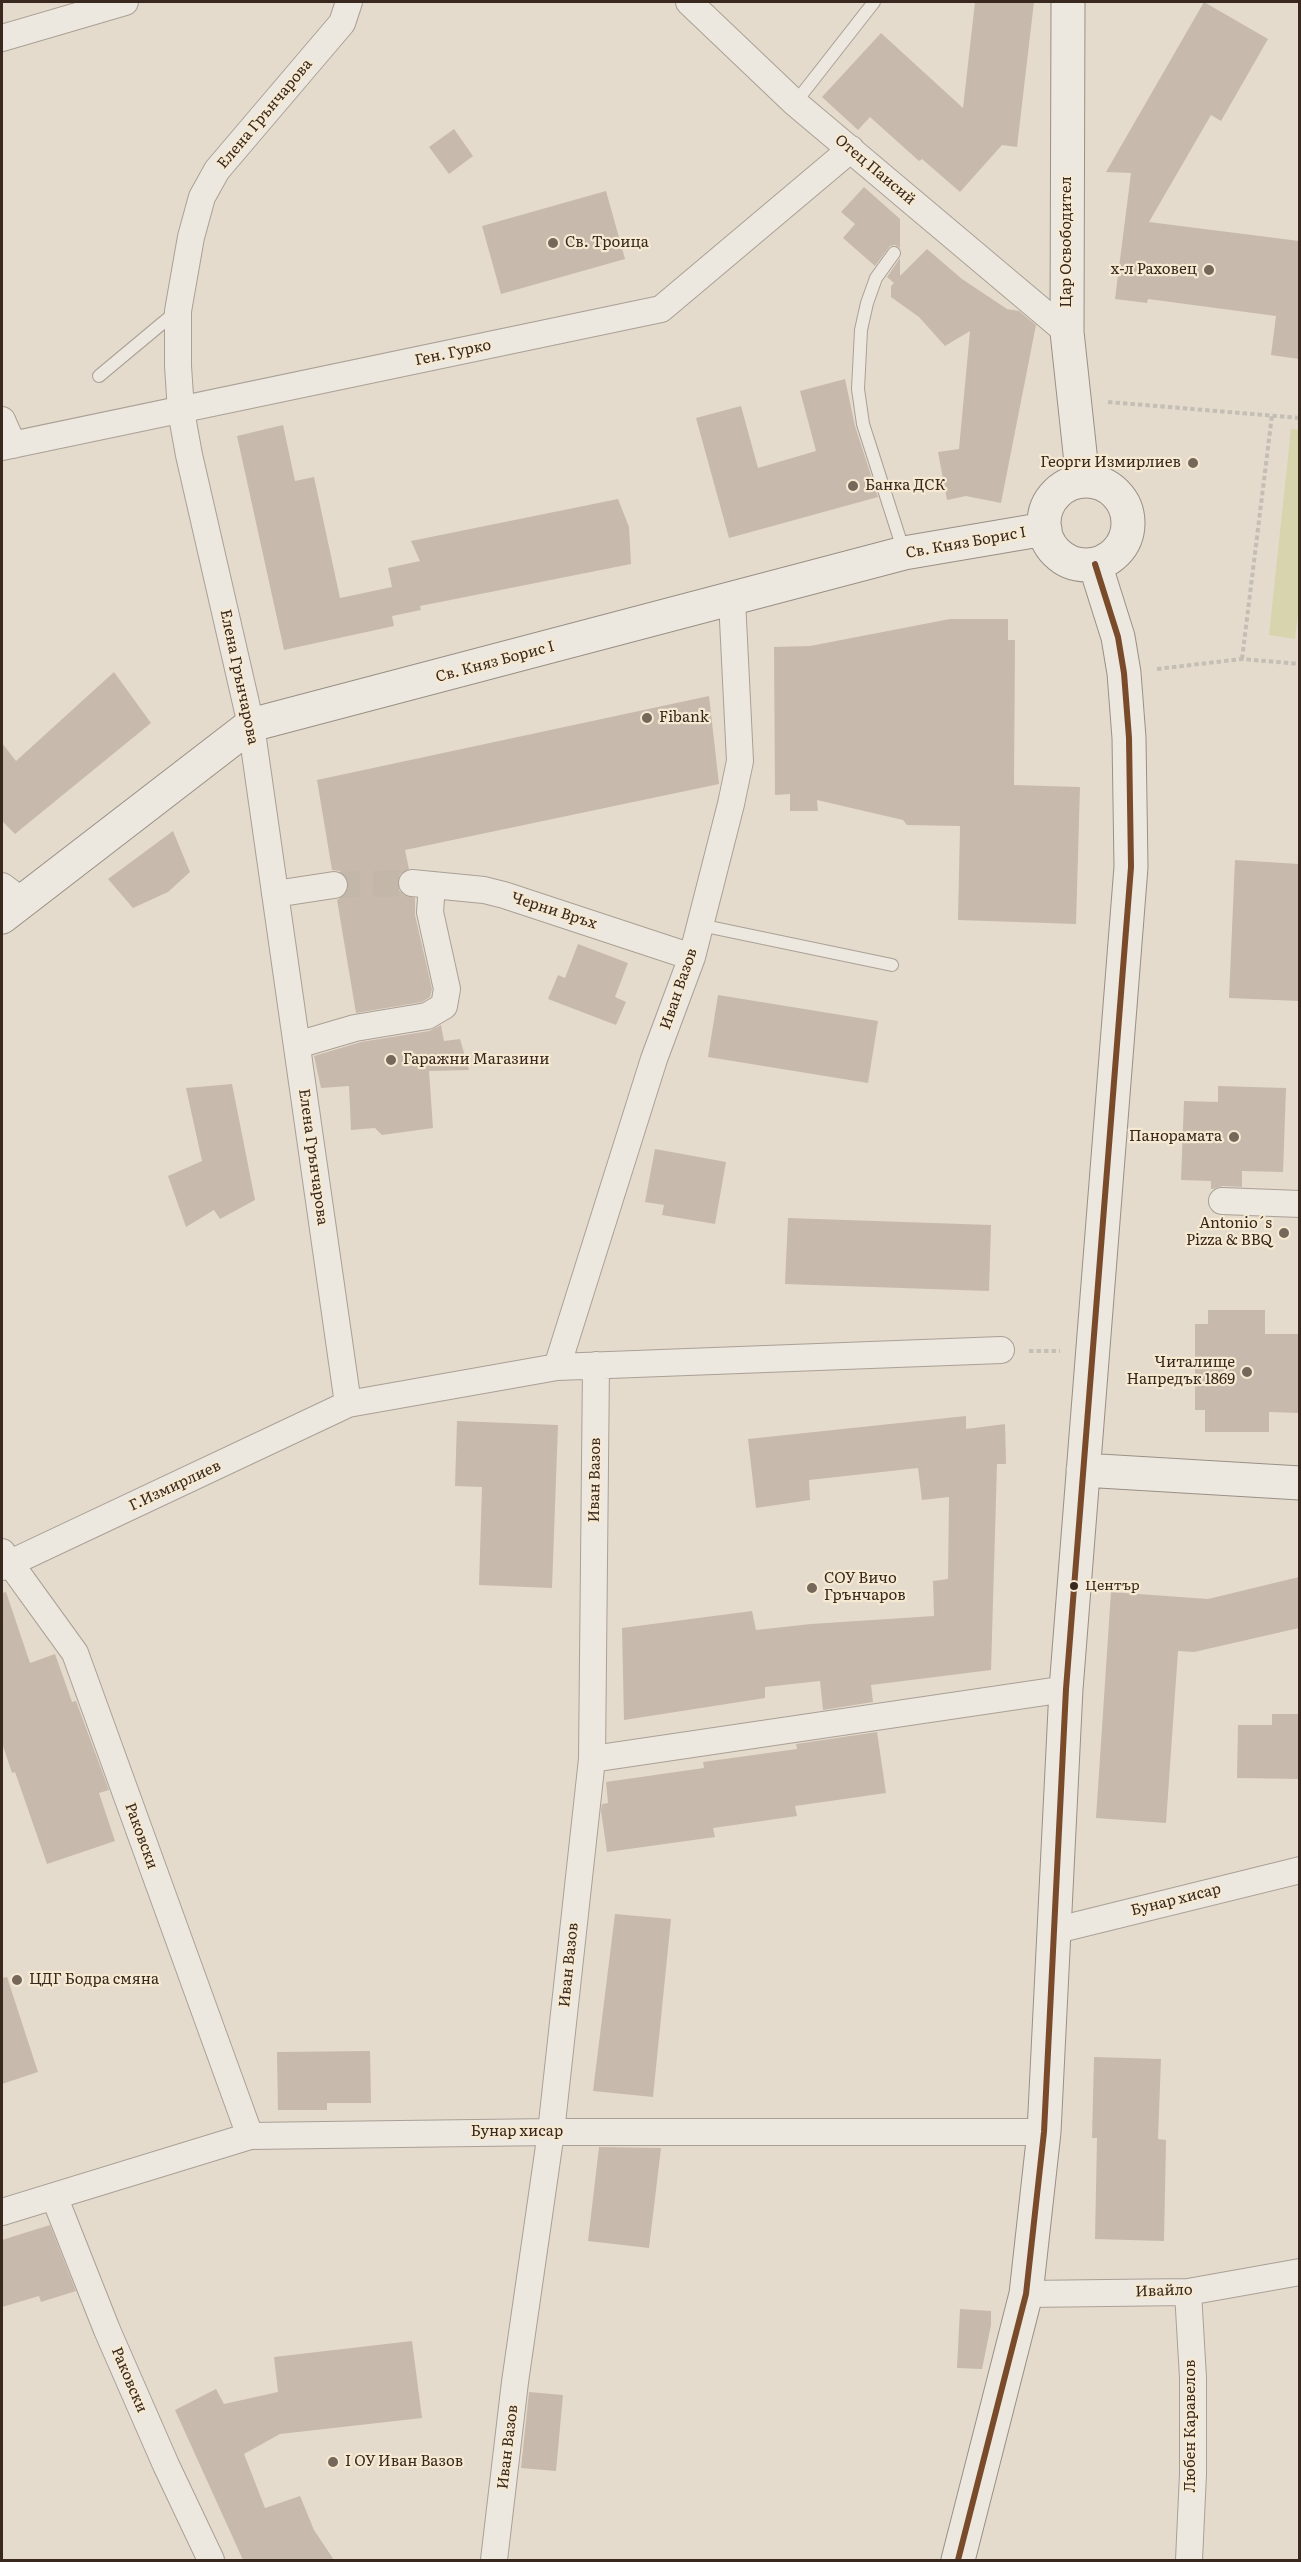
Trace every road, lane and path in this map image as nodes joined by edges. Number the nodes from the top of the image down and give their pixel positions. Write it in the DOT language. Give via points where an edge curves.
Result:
graph roads {
  1 [pos="125,2"];
  2 [pos="349,2"];
  3 [pos="689,2"];
  4 [pos="874,2"];
  5 [pos="1068,2"];
  6 [pos="2,38"];
  7 [pos="795,103"];
  8 [pos="851,149"];
  9 [pos="894,253"];
  10 [pos="178,311"];
  11 [pos="1066,332"];
  12 [pos="99,376"];
  13 [pos="1074,400"];
  14 [pos="181,411"];
  15 [pos="1272,416"];
  16 [pos="1299,418"];
  17 [pos="2,420"];
  18 [pos="7,446"];
  19 [pos="1083,481"];
  20 [pos="1045,529"];
  21 [pos="904,553"];
  22 [pos="1095,564"];
  23 [pos="732,600"];
  24 [pos="1242,659"];
  25 [pos="1299,664"];
  26 [pos="1124,673"];
  27 [pos="251,725"];
  28 [pos="334,885"];
  29 [pos="275,894"];
  30 [pos="8,901"];
  31 [pos="700,925"];
  32 [pos="692,957"];
  33 [pos="892,965"];
  34 [pos="297,1045"];
  35 [pos="1222,1201"];
  36 [pos="1299,1204"];
  37 [pos="1001,1350"];
  38 [pos="1094,1352"];
  39 [pos="597,1365"];
  40 [pos="557,1367"];
  41 [pos="348,1404"];
  42 [pos="1083,1470"];
  43 [pos="1299,1483"];
  44 [pos="4,1561"];
  45 [pos="1066,1689"];
  46 [pos="592,1759"];
  47 [pos="1299,1870"];
  48 [pos="1053,1931"];
  49 [pos="551,2132"];
  50 [pos="1044,2132"];
  51 [pos="250,2136"];
  52 [pos="54,2196"];
  53 [pos="2,2212"];
  54 [pos="1299,2272"];
  55 [pos="1188,2292"];
  56 [pos="1026,2294"];
  57 [pos="211,2560"];
  58 [pos="494,2560"];
  59 [pos="958,2560"];
  60 [pos="1189,2560"];
  1 -- 6 [label="street"];
  2 -- 10 [label="street, Елена Грънчарова" via="342,23 217,170 202,197"];
  3 -- 7 [label="street, Отец Паисий"];
  4 -- 7 [label="lane"];
  5 -- 11 [label="main road, Цар Освободител"];
  7 -- 8 [label="street, Отец Паисий"];
  8 -- 11 [label="street, Отец Паисий"];
  8 -- 14 [label="street, Ген. Гурко" via="661,309"];
  9 -- 21 [label="lane" via="876,278 867,303 861,330 858,389 863,424"];
  10 -- 12 [label="lane"];
  10 -- 14 [label="street, Елена Грънчарова"];
  11 -- 13 [label="main road, Цар Освободител"];
  13 -- 15 [label="path"];
  13 -- 19 [label="main road, Цар Освободител"];
  14 -- 18 [label="street, Ген. Гурко"];
  14 -- 27 [label="street, Елена Грънчарова"];
  15 -- 16 [label="path"];
  15 -- 24 [label="path"];
  17 -- 18 [label="street"];
  19 -- 20 [label="main road" via="1069,484 1049,502"];
  19 -- 22 [label="main road" via="1109,488 1126,509 1126,537 1119,550"];
  20 -- 21 [label="main road, Св. Княз Борис I"];
  20 -- 22 [label="main road" via="1057,553 1081,565"];
  21 -- 23 [label="main road, Св. Княз Борис I"];
  22 -- 26 [label="main road" via="1118,637"];
  23 -- 27 [label="main road, Св. Княз Борис I"];
  23 -- 31 [label="street, Иван Вазов" via="740,761"];
  24 -- 25 [label="path"];
  24 -- 26 [label="path"];
  26 -- 38 [label="main road" via="1131,867"];
  27 -- 29 [label="street, Елена Грънчарова"];
  27 -- 30 [label="main road, Св. Княз Борис I"];
  28 -- 29 [label="street"];
  29 -- 34 [label="street, Елена Грънчарова"];
  31 -- 32 [label="street, Иван Вазов"];
  31 -- 33 [label="lane"];
  32 -- 34 [label="street, Черни Връх" via="504,895 422,884 447,989 444,1006 427,1016 356,1028"];
  32 -- 40 [label="street, Иван Вазов" via="654,1059"];
  34 -- 41 [label="street, Елена Грънчарова"];
  35 -- 36 [label="street"];
  37 -- 38 [label="path"];
  37 -- 39 [label="street, Г.Измирлиев"];
  38 -- 42 [label="main road"];
  39 -- 40 [label="street, Г.Измирлиев"];
  39 -- 46 [label="street, Иван Вазов"];
  40 -- 41 [label="street, Г.Измирлиев"];
  41 -- 44 [label="street, Г.Измирлиев"];
  42 -- 43 [label="main road"];
  42 -- 45 [label="main road"];
  44 -- 51 [label="street, Раковски" via="75,1653"];
  45 -- 46 [label="street"];
  45 -- 48 [label="main road"];
  46 -- 49 [label="street, Иван Вазов"];
  47 -- 48 [label="street, Бунар хисар"];
  48 -- 50 [label="main road"];
  49 -- 50 [label="street, Бунар хисар"];
  49 -- 51 [label="street, Бунар хисар"];
  49 -- 58 [label="street, Иван Вазов"];
  50 -- 56 [label="main road"];
  51 -- 52 [label="street, Бунар хисар"];
  52 -- 53 [label="street, Бунар хисар"];
  52 -- 57 [label="street, Раковски" via="107,2330"];
  54 -- 55 [label="street, Ивайло"];
  55 -- 56 [label="street, Ивайло"];
  55 -- 60 [label="street, Любен Каравелов" via="1193,2378"];
  56 -- 59 [label="main road"];
}
